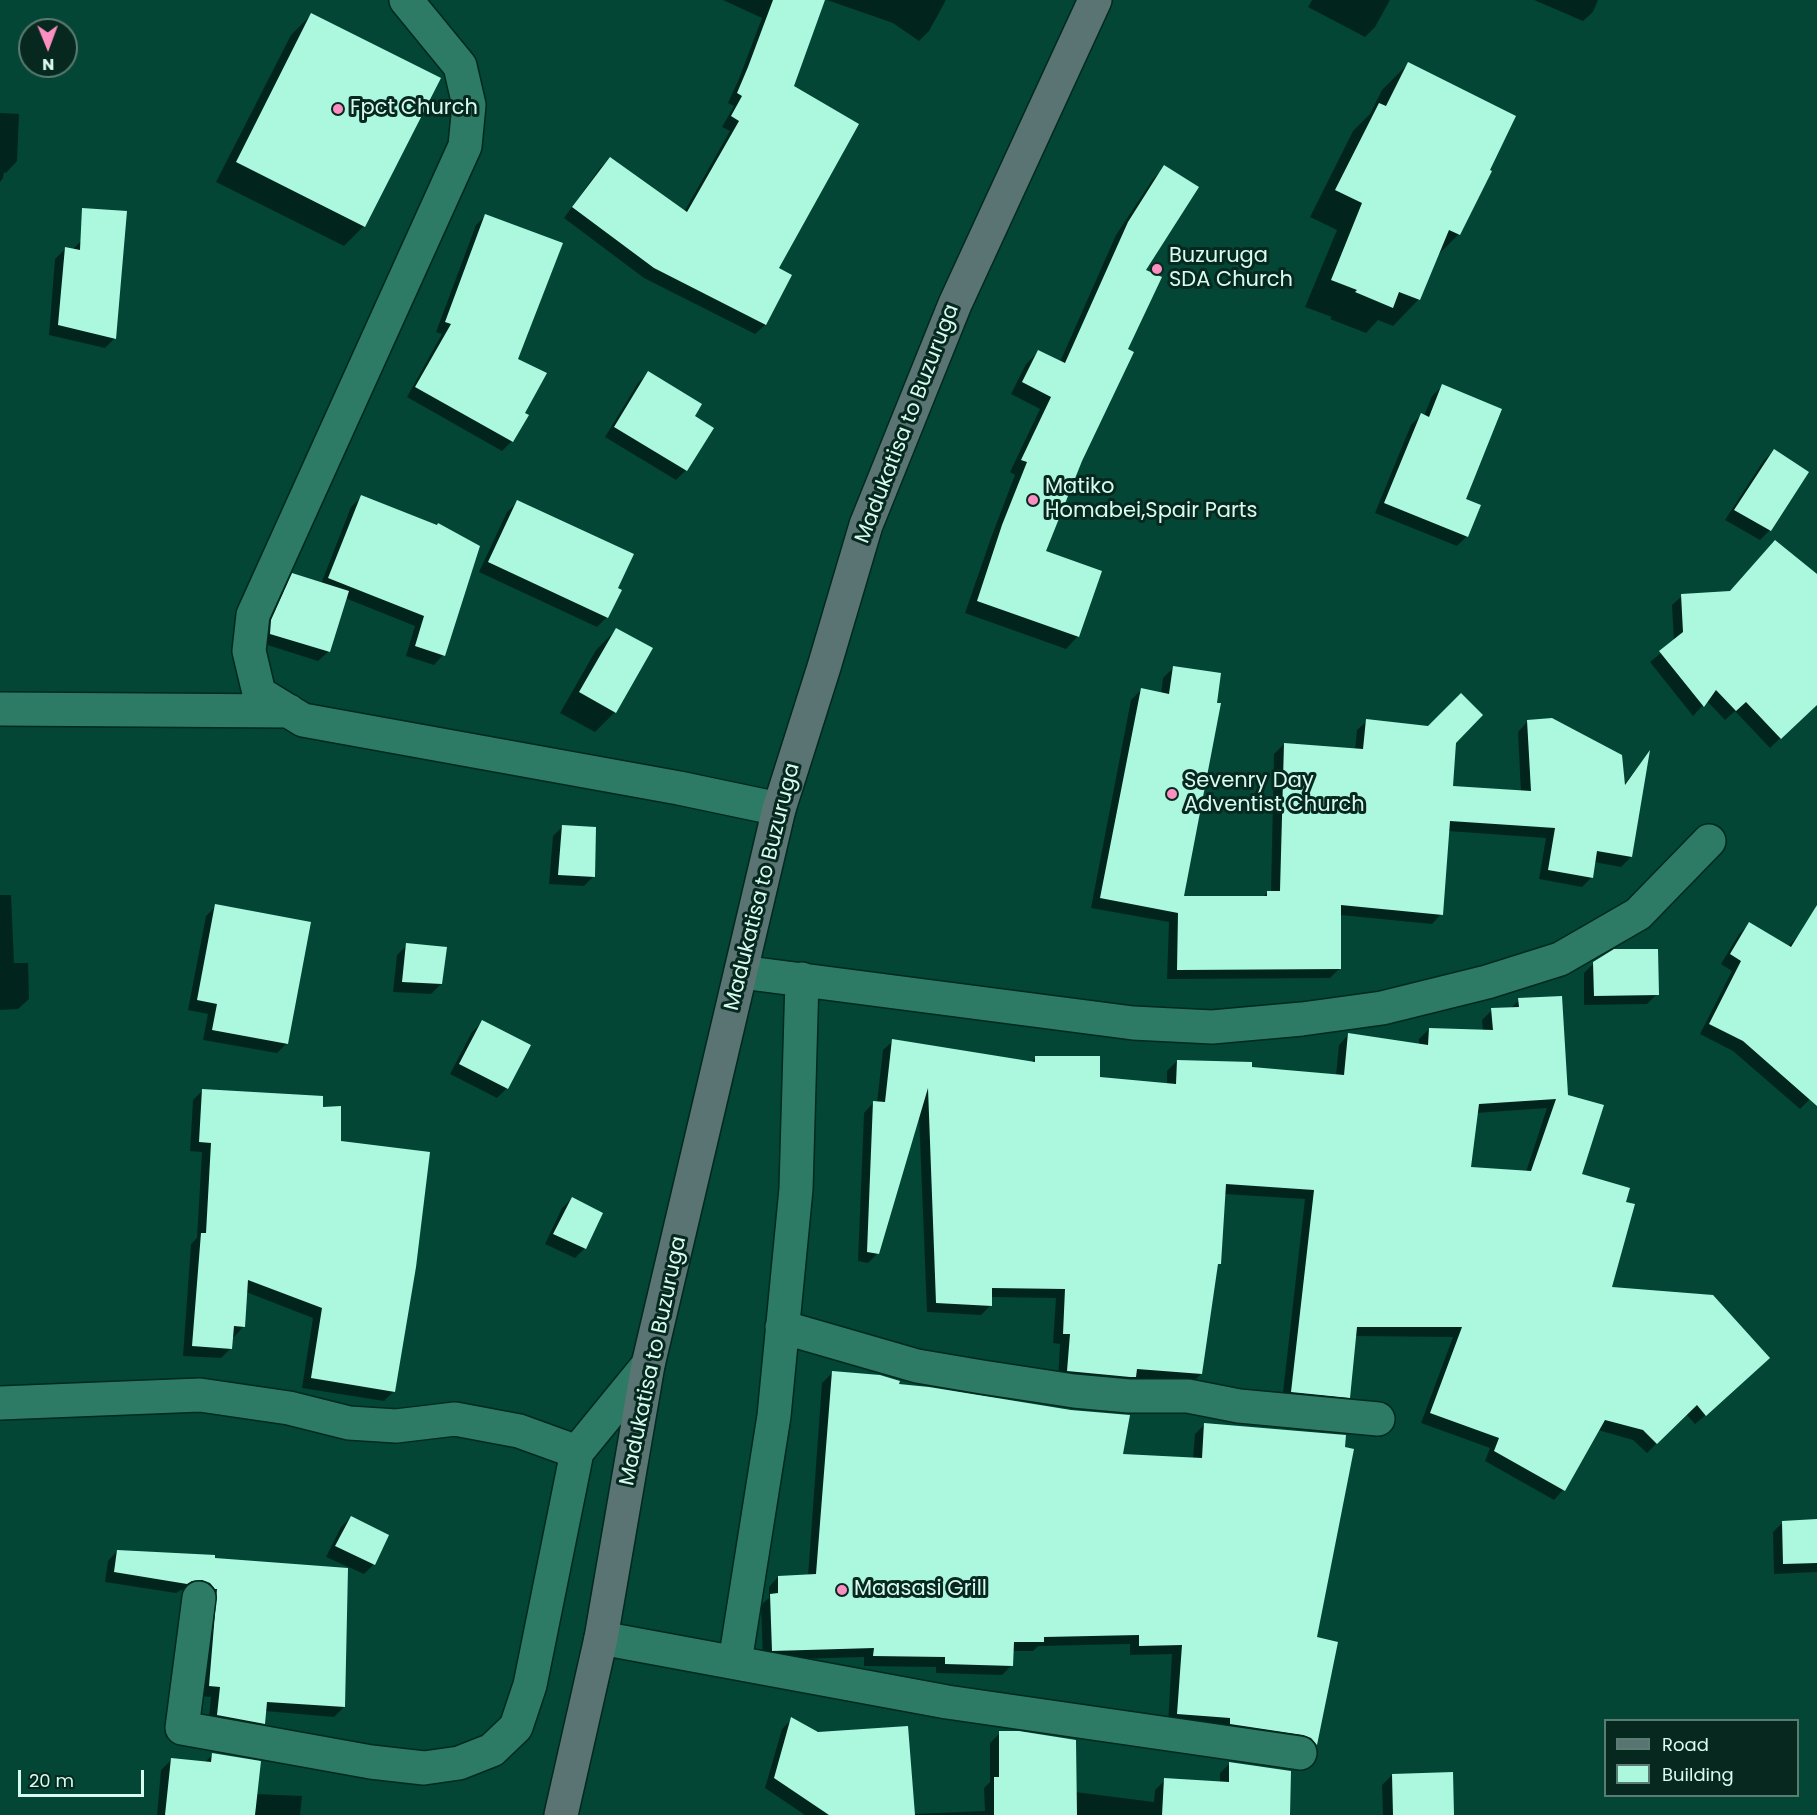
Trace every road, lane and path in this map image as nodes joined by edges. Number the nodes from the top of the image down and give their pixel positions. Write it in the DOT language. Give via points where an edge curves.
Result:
graph roads {
  1 [pos="406,0"];
  2 [pos="1095,0"];
  3 [pos="0,709"];
  4 [pos="289,711"];
  5 [pos="779,809"];
  6 [pos="1709,842"];
  7 [pos="741,972"];
  8 [pos="802,980"];
  9 [pos="782,1327"];
  10 [pos="648,1365"];
  11 [pos="0,1403"];
  12 [pos="1378,1419"];
  13 [pos="577,1452"];
  14 [pos="199,1598"];
  15 [pos="601,1638"];
  16 [pos="735,1662"];
  17 [pos="1300,1753"];
  18 [pos="561,1815"];
  1 -- 4 [label="street" via="460,66 469,105 465,146 253,615 249,651 259,693"];
  2 -- 5 [label="main road, Madukatisa to Buzuruga" via="955,304 866,525"];
  3 -- 4 [label="street"];
  4 -- 5 [label="street" via="303,720"];
  5 -- 7 [label="main road, Madukatisa to Buzuruga"];
  6 -- 8 [label="street" via="1638,914 1560,959 1382,1008 1212,1027 1133,1023"];
  7 -- 8 [label="street"];
  7 -- 10 [label="main road, Madukatisa to Buzuruga"];
  8 -- 9 [label="street" via="795,1189"];
  9 -- 12 [label="street" via="917,1366 971,1375 1085,1392 1188,1396 1239,1406"];
  9 -- 16 [label="street" via="774,1416"];
  10 -- 13 [label="street"];
  10 -- 15 [label="main road, Madukatisa to Buzuruga"];
  11 -- 13 [label="street" via="200,1395 289,1408 349,1423 396,1426 455,1419 519,1431"];
  13 -- 14 [label="street" via="530,1685 516,1727 492,1750 459,1763 424,1768 370,1762 182,1728"];
  15 -- 16 [label="street"];
  15 -- 18 [label="main road, Madukatisa to Buzuruga"];
  16 -- 17 [label="street" via="947,1702"];
}
